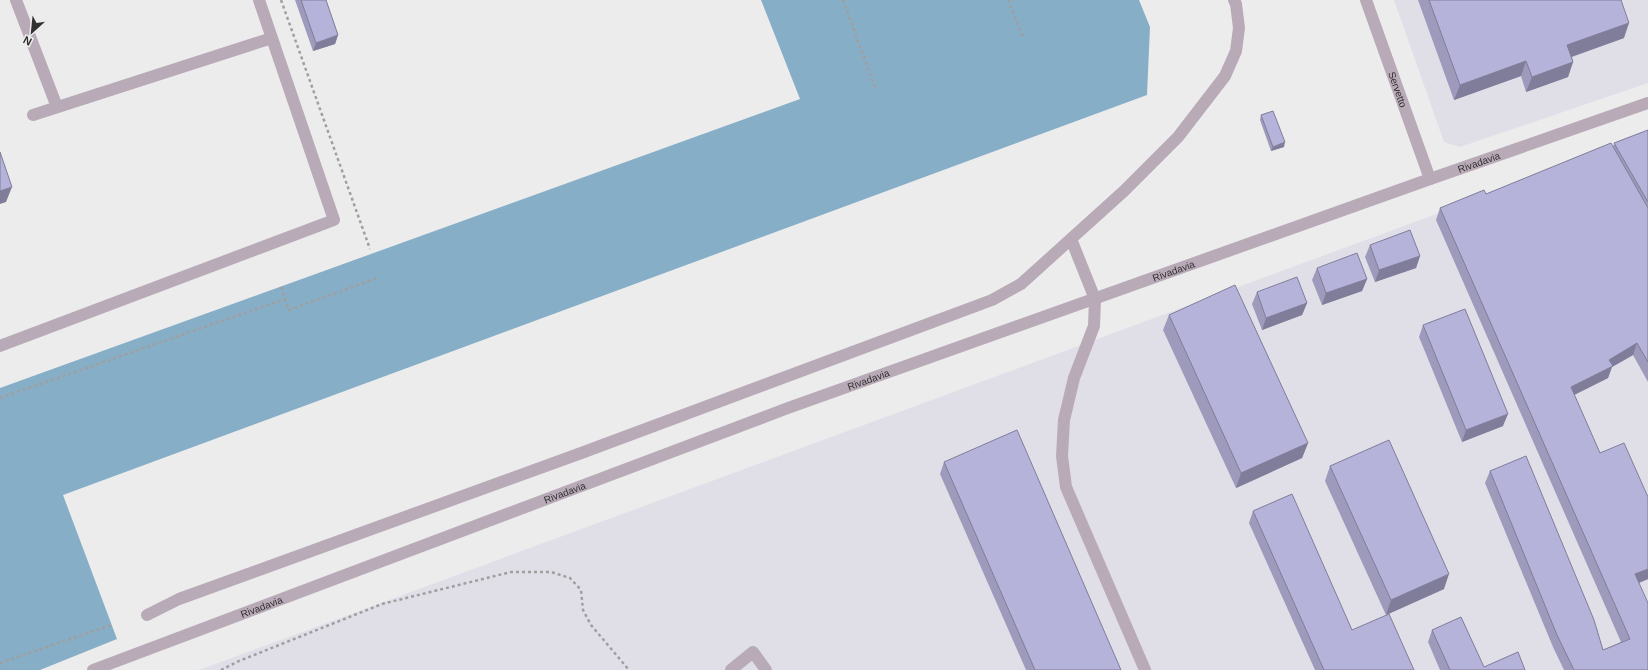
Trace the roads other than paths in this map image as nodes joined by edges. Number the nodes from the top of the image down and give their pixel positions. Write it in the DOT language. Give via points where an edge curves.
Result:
graph roads {
  1 [pos="16,0"];
  2 [pos="259,0"];
  3 [pos="1234,0"];
  4 [pos="1366,0"];
  5 [pos="272,38"];
  6 [pos="1648,103"];
  7 [pos="57,108"];
  8 [pos="33,115"];
  9 [pos="1430,179"];
  10 [pos="1071,239"];
  11 [pos="1095,299"];
  12 [pos="0,346"];
  13 [pos="147,615"];
  14 [pos="93,670"];
  15 [pos="731,670"];
  16 [pos="766,670"];
  17 [pos="1145,670"];
  1 -- 7 [label="street"];
  2 -- 5 [label="street"];
  3 -- 10 [label="street" via="1239,28 1236,52 1225,76 1178,137"];
  4 -- 9 [label="street, Servetto"];
  5 -- 7 [label="street"];
  5 -- 12 [label="street" via="334,220"];
  6 -- 9 [label="street, Rivadavia"];
  7 -- 8 [label="street"];
  9 -- 11 [label="street, Rivadavia"];
  10 -- 11 [label="street"];
  10 -- 13 [label="street" via="1021,284 992,300 179,599"];
  11 -- 14 [label="street, Rivadavia" via="788,408"];
  11 -- 17 [label="street" via="1094,326 1074,378 1064,420 1062,456 1066,487"];
  15 -- 16 [label="street" via="753,652"];
}
